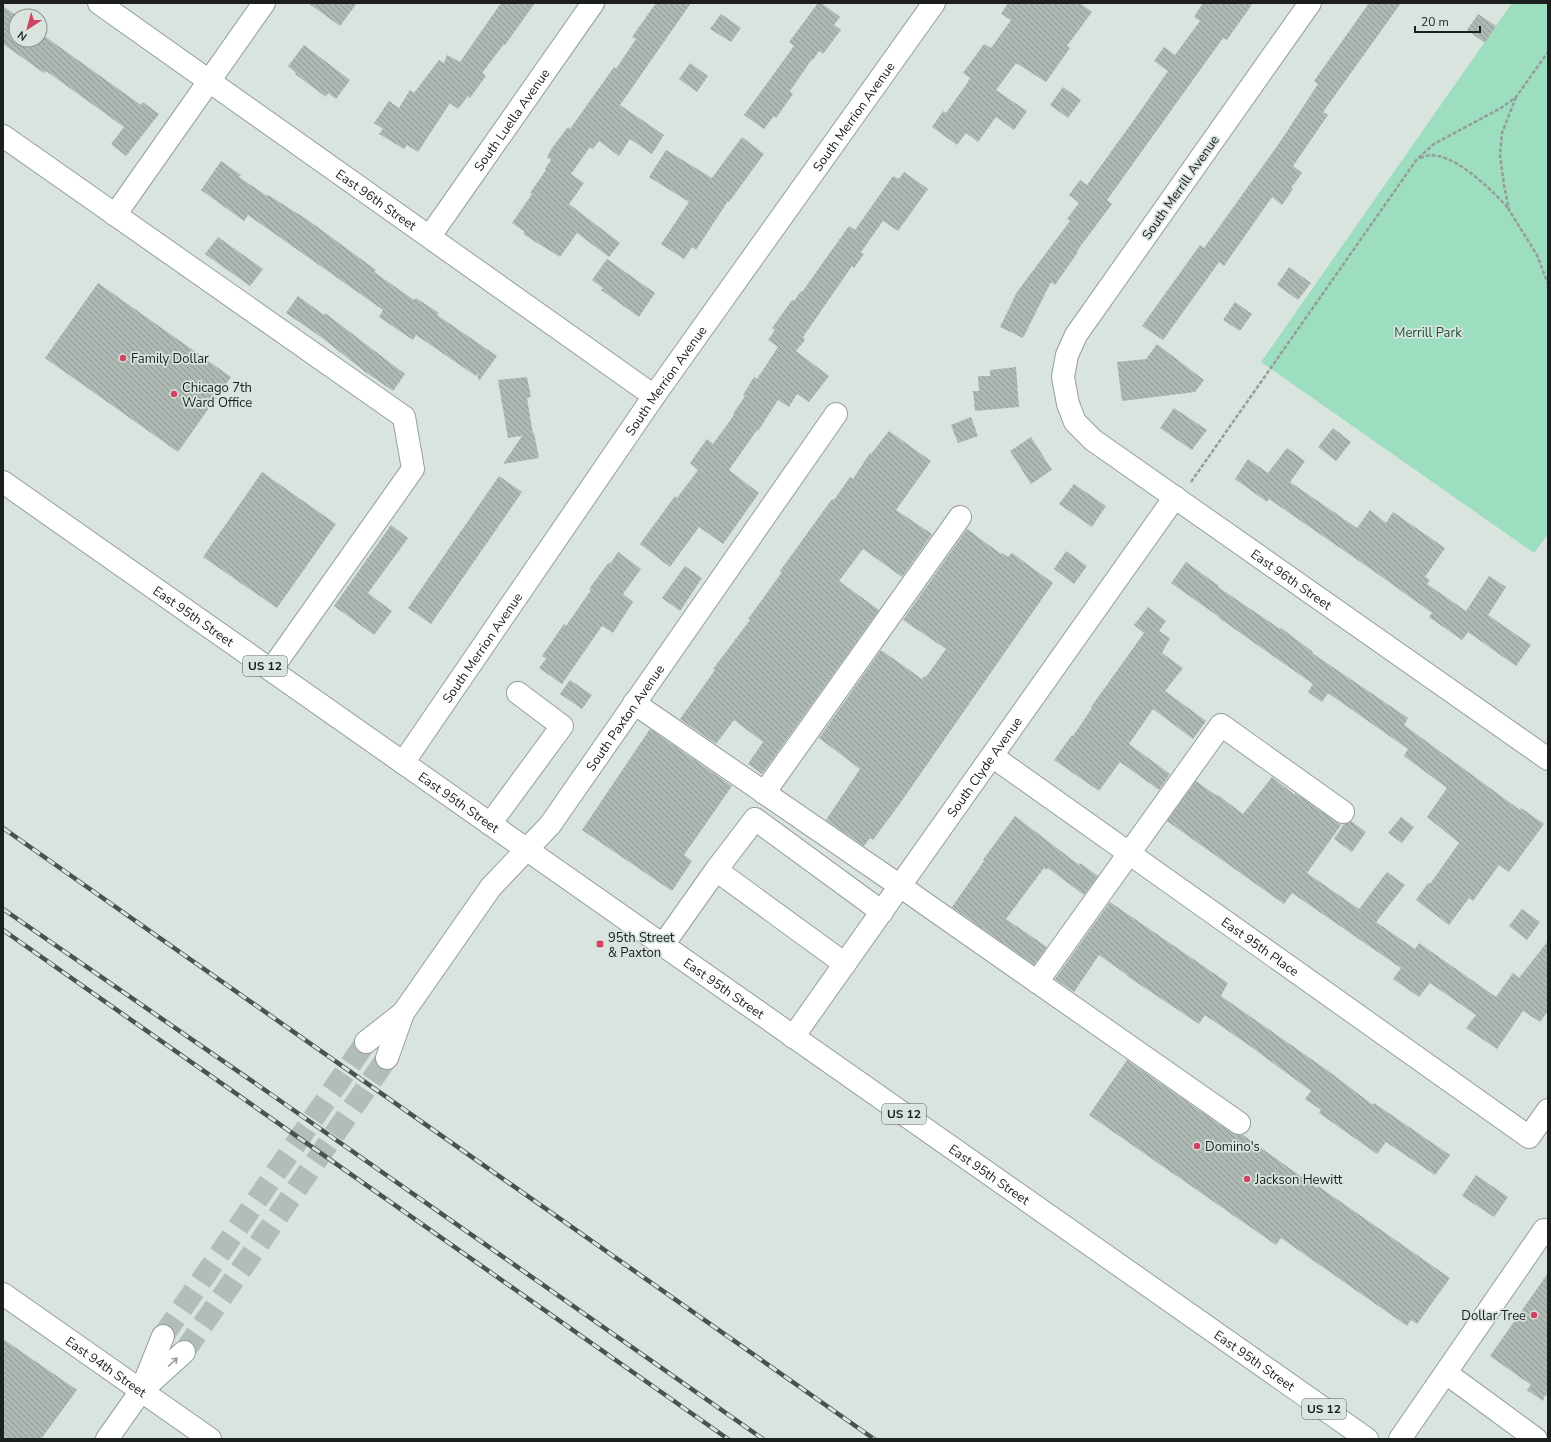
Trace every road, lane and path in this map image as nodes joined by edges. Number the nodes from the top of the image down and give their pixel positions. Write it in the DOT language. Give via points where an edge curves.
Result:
graph roads {
  1 [pos="99,3"];
  2 [pos="264,3"];
  3 [pos="594,3"];
  4 [pos="934,3"];
  5 [pos="1310,3"];
  6 [pos="1548,52"];
  7 [pos="209,81"];
  8 [pos="1516,97"];
  9 [pos="3,136"];
  10 [pos="1417,158"];
  11 [pos="1509,210"];
  12 [pos="115,215"];
  13 [pos="430,236"];
  14 [pos="1548,284"];
  15 [pos="1063,377"];
  16 [pos="654,396"];
  17 [pos="836,414"];
  18 [pos="3,482"];
  19 [pos="1181,493"];
  20 [pos="960,517"];
  21 [pos="271,670"];
  22 [pos="518,693"];
  23 [pos="634,703"];
  24 [pos="992,756"];
  25 [pos="1548,759"];
  26 [pos="403,763"];
  27 [pos="764,793"];
  28 [pos="1343,812"];
  29 [pos="490,824"];
  30 [pos="526,850"];
  31 [pos="1129,854"];
  32 [pos="716,870"];
  33 [pos="900,886"];
  34 [pos="882,912"];
  35 [pos="663,945"];
  36 [pos="845,964"];
  37 [pos="1037,982"];
  38 [pos="403,1012"];
  39 [pos="793,1037"];
  40 [pos="366,1042"];
  41 [pos="387,1058"];
  42 [pos="1548,1110"];
  43 [pos="1239,1122"];
  44 [pos="1548,1232"];
  45 [pos="4,1296"];
  46 [pos="163,1336"];
  47 [pos="184,1352"];
  48 [pos="1446,1373"];
  49 [pos="141,1390"];
  50 [pos="107,1439"];
  51 [pos="210,1439"];
  52 [pos="1367,1439"];
  53 [pos="1400,1439"];
  54 [pos="1536,1439"];
  1 -- 7 [label="street, East 96th Street"];
  2 -- 7 [label="street"];
  3 -- 13 [label="street, South Luella Avenue"];
  4 -- 16 [label="street, South Merrion Avenue"];
  5 -- 15 [label="street, South Merrill Avenue" via="1076,335 1067,355"];
  6 -- 8 [label="path"];
  7 -- 12 [label="street"];
  7 -- 13 [label="street, East 96th Street"];
  8 -- 10 [label="path" via="1495,112 1434,144"];
  8 -- 11 [label="path" via="1502,133 1500,156"];
  9 -- 12 [label="street"];
  10 -- 11 [label="path" via="1439,156 1455,163 1496,194"];
  10 -- 19 [label="path"];
  11 -- 14 [label="path" via="1537,255"];
  12 -- 21 [label="street" via="404,417 413,469"];
  13 -- 16 [label="street, East 96th Street"];
  15 -- 19 [label="street, East 96th Street" via="1068,404 1075,422 1093,440"];
  16 -- 26 [label="street, South Merrion Avenue"];
  17 -- 23 [label="street, South Paxton Avenue"];
  18 -- 21 [label="street, East 95th Street / US 12"];
  19 -- 24 [label="street, South Clyde Avenue"];
  19 -- 25 [label="street, East 96th Street"];
  20 -- 27 [label="street"];
  21 -- 26 [label="street, East 95th Street / US 12"];
  22 -- 29 [label="street" via="562,726"];
  23 -- 27 [label="street"];
  23 -- 30 [label="street, South Paxton Avenue" via="550,825"];
  24 -- 31 [label="street, East 95th Place"];
  24 -- 33 [label="street, South Clyde Avenue"];
  26 -- 29 [label="street, East 95th Street / US 12"];
  27 -- 33 [label="street"];
  28 -- 31 [label="street" via="1221,725"];
  29 -- 30 [label="street, East 95th Street / US 12"];
  30 -- 35 [label="street, East 95th Street / US 12"];
  30 -- 38 [label="street, South Paxton Avenue" via="491,887"];
  31 -- 37 [label="street"];
  31 -- 42 [label="street, East 95th Place" via="1529,1137"];
  32 -- 34 [label="street" via="755,819"];
  32 -- 35 [label="street"];
  32 -- 36 [label="street"];
  33 -- 34 [label="street, South Clyde Avenue"];
  33 -- 37 [label="street"];
  34 -- 36 [label="street, South Clyde Avenue"];
  35 -- 39 [label="street, East 95th Street / US 12"];
  36 -- 39 [label="street, South Clyde Avenue"];
  37 -- 43 [label="street"];
  38 -- 40 [label="street, South Paxton Avenue"];
  38 -- 41 [label="street, South Paxton Avenue"];
  39 -- 52 [label="street, East 95th Street / US 12"];
  44 -- 48 [label="street" via="1544,1230"];
  45 -- 49 [label="street, East 94th Street"];
  46 -- 49 [label="street"];
  49 -- 47 [label="street, one-way"];
  48 -- 53 [label="street"];
  48 -- 54 [label="street"];
  49 -- 50 [label="street"];
  49 -- 51 [label="street, East 94th Street"];
}
